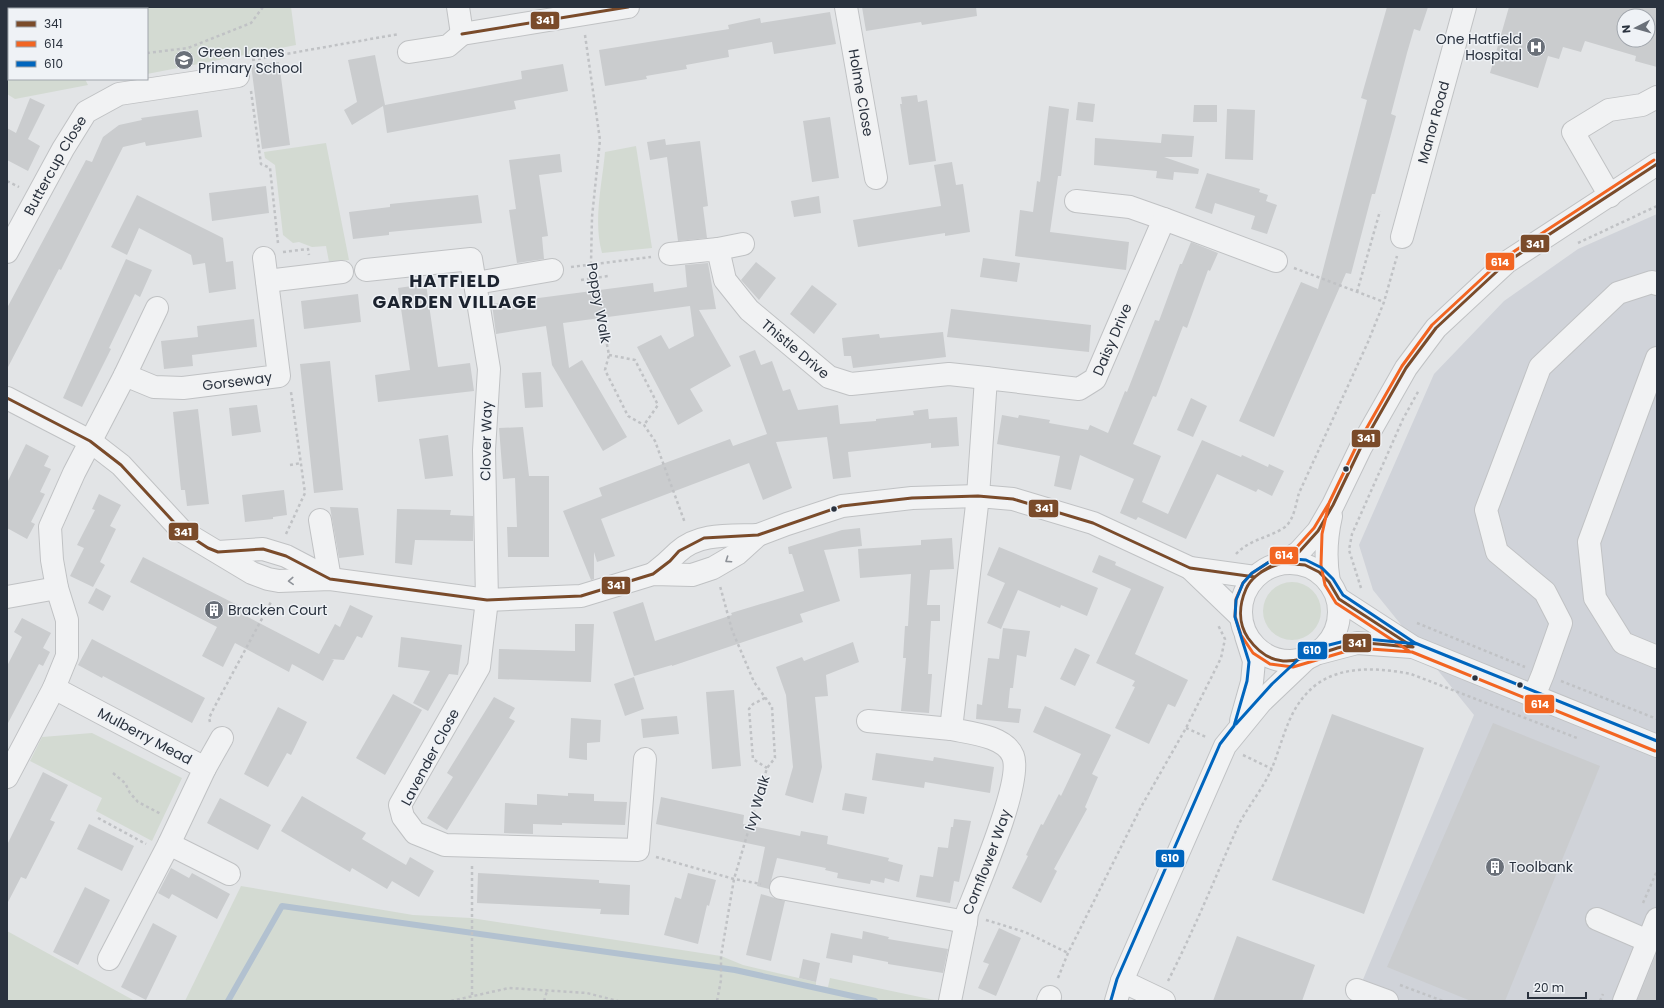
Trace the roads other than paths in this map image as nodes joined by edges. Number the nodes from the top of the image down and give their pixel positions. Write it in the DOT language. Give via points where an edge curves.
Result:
graph roads {
  1 [pos="458,7"];
  2 [pos="628,7"];
  3 [pos="846,7"];
  4 [pos="1465,7"];
  5 [pos="462,34"];
  6 [pos="409,52"];
  7 [pos="243,75"];
  8 [pos="1657,97"];
  9 [pos="1657,164"];
  10 [pos="876,178"];
  11 [pos="1610,196"];
  12 [pos="1076,201"];
  13 [pos="1164,219"];
  14 [pos="1402,237"];
  15 [pos="743,244"];
  16 [pos="718,249"];
  17 [pos="7,252"];
  18 [pos="274,252"];
  19 [pos="670,254"];
  20 [pos="1276,261"];
  21 [pos="366,270"];
  22 [pos="552,270"];
  23 [pos="342,272"];
  24 [pos="268,281"];
  25 [pos="476,283"];
  26 [pos="1657,284"];
  27 [pos="157,308"];
  28 [pos="1657,358"];
  29 [pos="125,375"];
  30 [pos="986,378"];
  31 [pos="7,398"];
  32 [pos="90,442"];
  33 [pos="978,496"];
  34 [pos="1333,505"];
  35 [pos="320,520"];
  36 [pos="758,535"];
  37 [pos="218,552"];
  38 [pos="1282,563"];
  39 [pos="1190,568"];
  40 [pos="653,574"];
  41 [pos="1255,577"];
  42 [pos="330,579"];
  43 [pos="57,588"];
  44 [pos="1334,590"];
  45 [pos="7,597"];
  46 [pos="488,600"];
  47 [pos="1242,625"];
  48 [pos="1413,647"];
  49 [pos="1312,656"];
  50 [pos="1657,657"];
  51 [pos="54,688"];
  52 [pos="1534,696"];
  53 [pos="868,721"];
  54 [pos="1239,728"];
  55 [pos="951,729"];
  56 [pos="222,738"];
  57 [pos="1657,746"];
  58 [pos="645,759"];
  59 [pos="205,768"];
  60 [pos="7,777"];
  61 [pos="167,848"];
  62 [pos="229,874"];
  63 [pos="781,888"];
  64 [pos="967,918"];
  65 [pos="1597,919"];
  66 [pos="1657,919"];
  67 [pos="1648,941"];
  68 [pos="109,959"];
  69 [pos="1122,981"];
  70 [pos="1357,990"];
  71 [pos="1390,992"];
  72 [pos="1161,1000"];
  73 [pos="950,1001"];
  74 [pos="1116,1001"];
  75 [pos="1624,1001"];
  1 -- 5 [label="street"];
  2 -- 5 [label="street"];
  3 -- 10 [label="street, Holme Close"];
  4 -- 14 [label="street, Manor Road"];
  5 -- 6 [label="street" via="448,46"];
  7 -- 17 [label="street, Buttercup Close" via="119,94 86,112"];
  8 -- 11 [label="street" via="1642,105 1609,110 1573,132"];
  9 -- 11 [label="street"];
  11 -- 34 [label="street" via="1507,262 1436,328 1406,368 1361,447"];
  12 -- 13 [label="street" via="1130,207"];
  13 -- 20 [label="street"];
  13 -- 30 [label="street, Daisy Drive" via="1095,379 1079,389"];
  15 -- 16 [label="street"];
  16 -- 19 [label="street"];
  16 -- 30 [label="street, Thistle Drive" via="725,280 749,310 829,377 851,384 949,374"];
  18 -- 24 [label="street, Gorseway"];
  21 -- 25 [label="street, Clover Way" via="471,259"];
  22 -- 25 [label="street"];
  23 -- 24 [label="street"];
  24 -- 29 [label="street, Gorseway" via="279,376 183,388 154,387"];
  25 -- 46 [label="street, Clover Way" via="488,369 484,450"];
  26 -- 52 [label="street" via="1652,282 1618,293 1540,367 1486,510 1497,552 1545,592 1560,624"];
  27 -- 29 [label="street"];
  28 -- 50 [label="street" via="1589,542 1595,598 1623,643"];
  29 -- 32 [label="street"];
  30 -- 33 [label="street"];
  31 -- 32 [label="street"];
  32 -- 37 [label="street" via="121,465 182,531"];
  32 -- 43 [label="street" via="50,528"];
  33 -- 36 [label="street" via="912,498 842,506"];
  33 -- 39 [label="street" via="1013,499 1093,523"];
  33 -- 55 [label="street"];
  34 -- 38 [label="street" via="1318,532 1299,552"];
  34 -- 44 [label="street" via="1327,534 1326,565"];
  35 -- 42 [label="street"];
  36 -- 40 [label="street" via="704,538 679,551"];
  36 -- 40 [label="street, one-way" via="737,554 713,568 692,575"];
  37 -- 42 [label="street" via="263,549 281,554"];
  42 -- 37 [label="street, one-way" via="268,580"];
  38 -- 41 [label="street" via="1271,566"];
  38 -- 44 [label="street" via="1305,565 1319,572"];
  39 -- 41 [label="street"];
  39 -- 47 [label="street"];
  40 -- 46 [label="street" via="581,596"];
  41 -- 47 [label="street" via="1247,586 1241,601"];
  42 -- 46 [label="street"];
  43 -- 45 [label="street"];
  43 -- 51 [label="street" via="67,620 67,656"];
  44 -- 48 [label="street"];
  44 -- 49 [label="street" via="1337,628 1332,640"];
  46 -- 58 [label="street, Lavender Close" via="479,667 400,805 403,817 415,832 445,845 638,850"];
  47 -- 49 [label="street" via="1257,650 1272,659 1292,662"];
  47 -- 54 [label="street" via="1254,661 1252,682"];
  48 -- 49 [label="street" via="1357,643"];
  48 -- 52 [label="street"];
  49 -- 54 [label="street" via="1276,687"];
  51 -- 59 [label="street, Mulberry Mead"];
  51 -- 60 [label="street"];
  52 -- 57 [label="street"];
  53 -- 55 [label="street, Cornflower Way"];
  54 -- 69 [label="street" via="1225,746"];
  55 -- 64 [label="street, Cornflower Way" via="1001,742 1013,756 1015,776 1001,824"];
  56 -- 59 [label="street"];
  59 -- 61 [label="street, Mulberry Mead"];
  61 -- 62 [label="street"];
  61 -- 68 [label="street, Mulberry Mead"];
  63 -- 64 [label="street, Cornflower Way"];
  64 -- 73 [label="street"];
  65 -- 67 [label="street"];
  66 -- 67 [label="street"];
  67 -- 75 [label="street"];
  69 -- 72 [label="street"];
  69 -- 74 [label="street"];
  70 -- 71 [label="street"];
}
